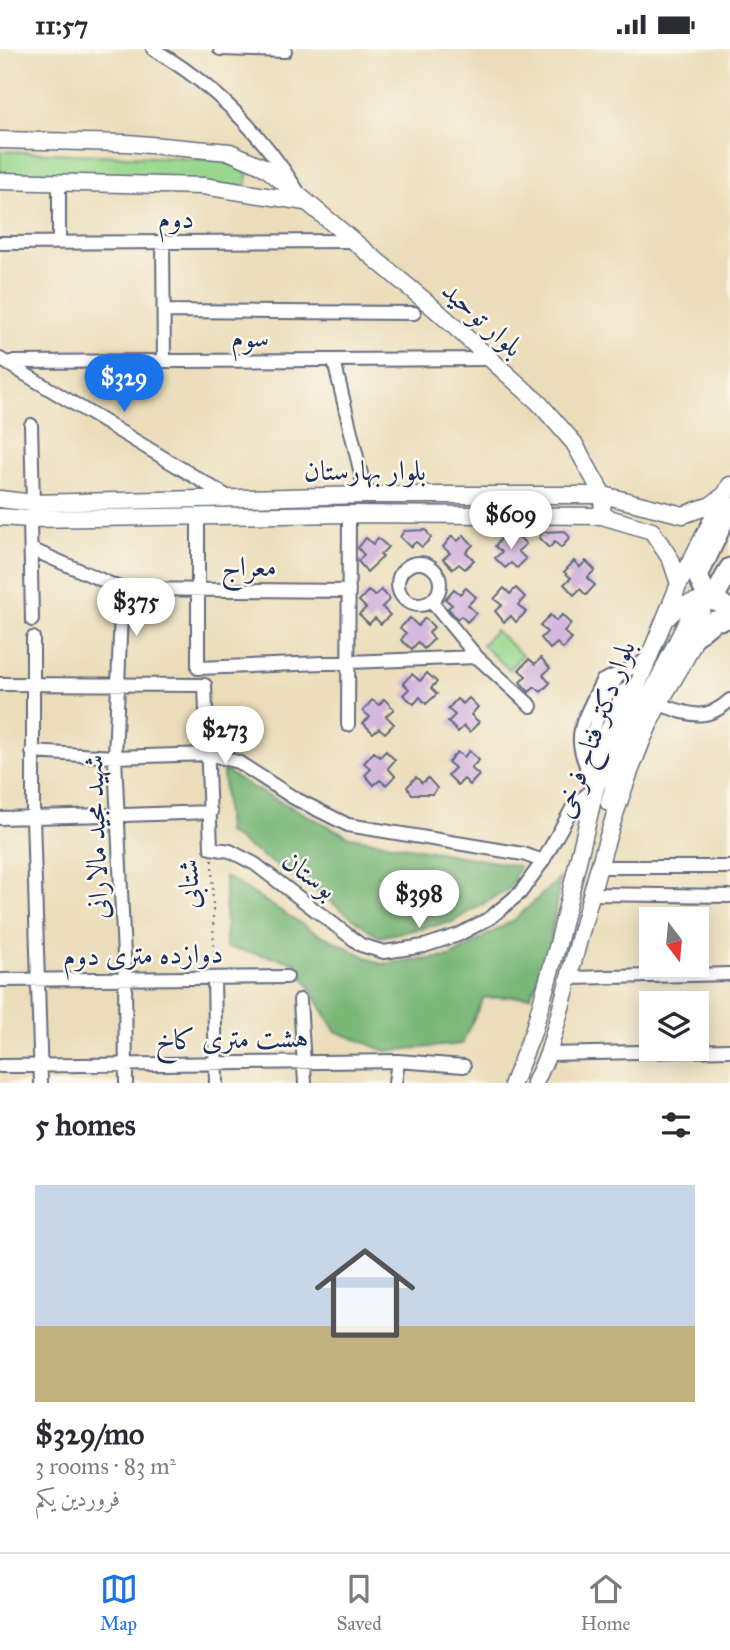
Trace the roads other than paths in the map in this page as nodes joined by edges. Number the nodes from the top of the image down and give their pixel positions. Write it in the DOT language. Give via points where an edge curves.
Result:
graph roads {
  1 [pos="153,49"];
  2 [pos="220,49"];
  3 [pos="285,51"];
  4 [pos="0,141"];
  5 [pos="0,181"];
  6 [pos="59,182"];
  7 [pos="305,202"];
  8 [pos="353,241"];
  9 [pos="163,242"];
  10 [pos="0,243"];
  11 [pos="59,243"];
  12 [pos="164,311"];
  13 [pos="414,313"];
  14 [pos="490,359"];
  15 [pos="4,361"];
  16 [pos="164,361"];
  17 [pos="334,361"];
  18 [pos="31,425"];
  19 [pos="366,495"];
  20 [pos="603,495"];
  21 [pos="728,496"];
  22 [pos="230,498"];
  23 [pos="0,499"];
  24 [pos="31,511"];
  25 [pos="349,514"];
  26 [pos="228,516"];
  27 [pos="602,516"];
  28 [pos="0,517"];
  29 [pos="198,517"];
  30 [pos="730,535"];
  31 [pos="31,549"];
  32 [pos="730,568"];
  33 [pos="710,576"];
  34 [pos="679,584"];
  35 [pos="122,589"];
  36 [pos="198,590"];
  37 [pos="349,591"];
  38 [pos="431,601"];
  39 [pos="722,605"];
  40 [pos="691,613"];
  41 [pos="730,618"];
  42 [pos="32,620"];
  43 [pos="665,621"];
  44 [pos="697,635"];
  45 [pos="33,638"];
  46 [pos="651,654"];
  47 [pos="477,657"];
  48 [pos="348,662"];
  49 [pos="0,684"];
  50 [pos="33,684"];
  51 [pos="118,685"];
  52 [pos="730,700"];
  53 [pos="659,704"];
  54 [pos="531,706"];
  55 [pos="348,725"];
  56 [pos="32,752"];
  57 [pos="208,754"];
  58 [pos="115,757"];
  59 [pos="591,778"];
  60 [pos="211,812"];
  61 [pos="125,814"];
  62 [pos="105,815"];
  63 [pos="33,817"];
  64 [pos="0,818"];
  65 [pos="211,848"];
  66 [pos="543,861"];
  67 [pos="599,861"];
  68 [pos="730,867"];
  69 [pos="590,894"];
  70 [pos="730,896"];
  71 [pos="730,974"];
  72 [pos="287,977"];
  73 [pos="214,978"];
  74 [pos="570,978"];
  75 [pos="39,979"];
  76 [pos="125,979"];
  77 [pos="0,980"];
  78 [pos="300,1000"];
  79 [pos="730,1050"];
  80 [pos="548,1054"];
  81 [pos="398,1061"];
  82 [pos="305,1062"];
  83 [pos="215,1063"];
  84 [pos="126,1064"];
  85 [pos="41,1065"];
  86 [pos="0,1066"];
  87 [pos="464,1066"];
  88 [pos="41,1083"];
  89 [pos="126,1083"];
  90 [pos="215,1083"];
  91 [pos="306,1083"];
  92 [pos="396,1083"];
  93 [pos="513,1083"];
  94 [pos="535,1083"];
  1 -- 7 [label="street" via="201,78 248,124 281,163"];
  2 -- 3 [label="street"];
  4 -- 7 [label="main road, بلوار توحید" via="127,143 230,152 265,168"];
  5 -- 6 [label="main road"];
  6 -- 7 [label="main road" via="204,186"];
  6 -- 11 [label="street"];
  7 -- 8 [label="main road, بلوار توحید"];
  8 -- 9 [label="street, دوم"];
  8 -- 14 [label="main road, بلوار توحید"];
  9 -- 11 [label="street, دوم"];
  9 -- 12 [label="street"];
  10 -- 11 [label="street, دوم"];
  12 -- 13 [label="street"];
  12 -- 16 [label="street"];
  14 -- 17 [label="street, سوم"];
  14 -- 20 [label="main road, بلوار توحید" via="539,403 574,443"];
  15 -- 16 [label="street, سوم"];
  15 -- 22 [label="street"];
  16 -- 17 [label="street, سوم"];
  17 -- 19 [label="street"];
  18 -- 24 [label="street"];
  19 -- 20 [label="main road, بلوار بهارستان"];
  19 -- 22 [label="main road, بلوار بهارستان"];
  20 -- 21 [label="main road, بلوار بهارستان" via="683,515"];
  20 -- 27 [label="main road"];
  21 -- 34 [label="main road, بلوار دکتر فتاح فرخی"];
  21 -- 39 [label="highway" via="699,571 701,586"];
  22 -- 24 [label="main road, بلوار بهارستان"];
  22 -- 26 [label="street"];
  23 -- 24 [label="main road, بلوار بهارستان"];
  24 -- 28 [label="main road, بلوار بهارستان"];
  24 -- 29 [label="main road, بلوار بهارستان"];
  24 -- 31 [label="street"];
  25 -- 26 [label="main road, بلوار بهارستان"];
  25 -- 27 [label="main road, بلوار بهارستان"];
  25 -- 37 [label="street"];
  26 -- 29 [label="main road, بلوار بهارستان"];
  27 -- 34 [label="main road, بلوار بهارستان" via="652,531 671,560"];
  29 -- 36 [label="street"];
  30 -- 33 [label="highway"];
  31 -- 35 [label="street, معراج"];
  31 -- 42 [label="street"];
  32 -- 39 [label="highway"];
  34 -- 43 [label="main road, بلوار دکتر فتاح فرخی"];
  35 -- 36 [label="street, معراج"];
  35 -- 51 [label="street, شهید مجید مالارانی"];
  36 -- 37 [label="street, معراج"];
  36 -- 48 [label="street" via="198,669"];
  37 -- 48 [label="street"];
  38 -- 47 [label="street"];
  40 -- 67 [label="main road" via="623,751"];
  41 -- 44 [label="highway" via="714,621"];
  43 -- 44 [label="main road" via="677,607 694,602 703,617"];
  43 -- 46 [label="main road, بلوار دکتر فتاح فرخی"];
  44 -- 53 [label="main road, بلوار دکتر فتاح فرخی"];
  45 -- 50 [label="street"];
  46 -- 59 [label="main road, بلوار دکتر فتاح فرخی"];
  46 -- 59 [label="street" via="639,665 602,681 578,735 579,753"];
  47 -- 48 [label="street"];
  47 -- 54 [label="street"];
  48 -- 55 [label="street"];
  49 -- 50 [label="street"];
  50 -- 51 [label="street"];
  50 -- 56 [label="street"];
  51 -- 57 [label="street, شتابی" via="205,685"];
  51 -- 58 [label="street, شهید مجید مالارانی"];
  52 -- 53 [label="street" via="717,712 704,715"];
  53 -- 67 [label="main road, بلوار دکتر فتاح فرخی" via="623,788"];
  56 -- 58 [label="street"];
  56 -- 63 [label="street"];
  57 -- 58 [label="street"];
  57 -- 60 [label="street, شتابی"];
  57 -- 66 [label="street" via="238,762 348,825"];
  58 -- 76 [label="street, شهید مجید مالارانی"];
  59 -- 66 [label="street, بوستان"];
  59 -- 93 [label="main road, بلوار دکتر فتاح فرخی" via="555,957"];
  60 -- 61 [label="street"];
  60 -- 65 [label="street, شتابی"];
  62 -- 63 [label="street"];
  63 -- 64 [label="street"];
  63 -- 75 [label="street"];
  65 -- 66 [label="street, بوستان" via="230,851 255,864 360,945 384,952 424,946 490,918 520,893"];
  67 -- 68 [label="street"];
  67 -- 69 [label="main road, بلوار دکتر فتاح فرخی"];
  69 -- 70 [label="street"];
  69 -- 74 [label="main road, بلوار دکتر فتاح فرخی"];
  71 -- 74 [label="street"];
  72 -- 73 [label="street, دوازده متری دوم"];
  73 -- 76 [label="street, دوازده متری دوم"];
  73 -- 83 [label="street"];
  74 -- 80 [label="main road, بلوار دکتر فتاح فرخی"];
  75 -- 76 [label="street, دوازده متری دوم"];
  75 -- 77 [label="street, دوازده متری دوم"];
  75 -- 85 [label="street"];
  76 -- 84 [label="street, شهید مجید مالارانی"];
  78 -- 82 [label="street"];
  79 -- 80 [label="street"];
  80 -- 94 [label="main road, بلوار دکتر فتاح فرخی"];
  81 -- 82 [label="street, هشت متری کاخ"];
  81 -- 87 [label="street, هشت متری کاخ"];
  81 -- 92 [label="street"];
  82 -- 83 [label="street, هشت متری کاخ"];
  82 -- 91 [label="street"];
  83 -- 84 [label="street, هشت متری کاخ"];
  83 -- 90 [label="street"];
  84 -- 85 [label="street, هشت متری کاخ"];
  84 -- 89 [label="street, شهید مجید مالارانی"];
  85 -- 86 [label="street, هشت متری کاخ"];
  85 -- 88 [label="street"];
}
